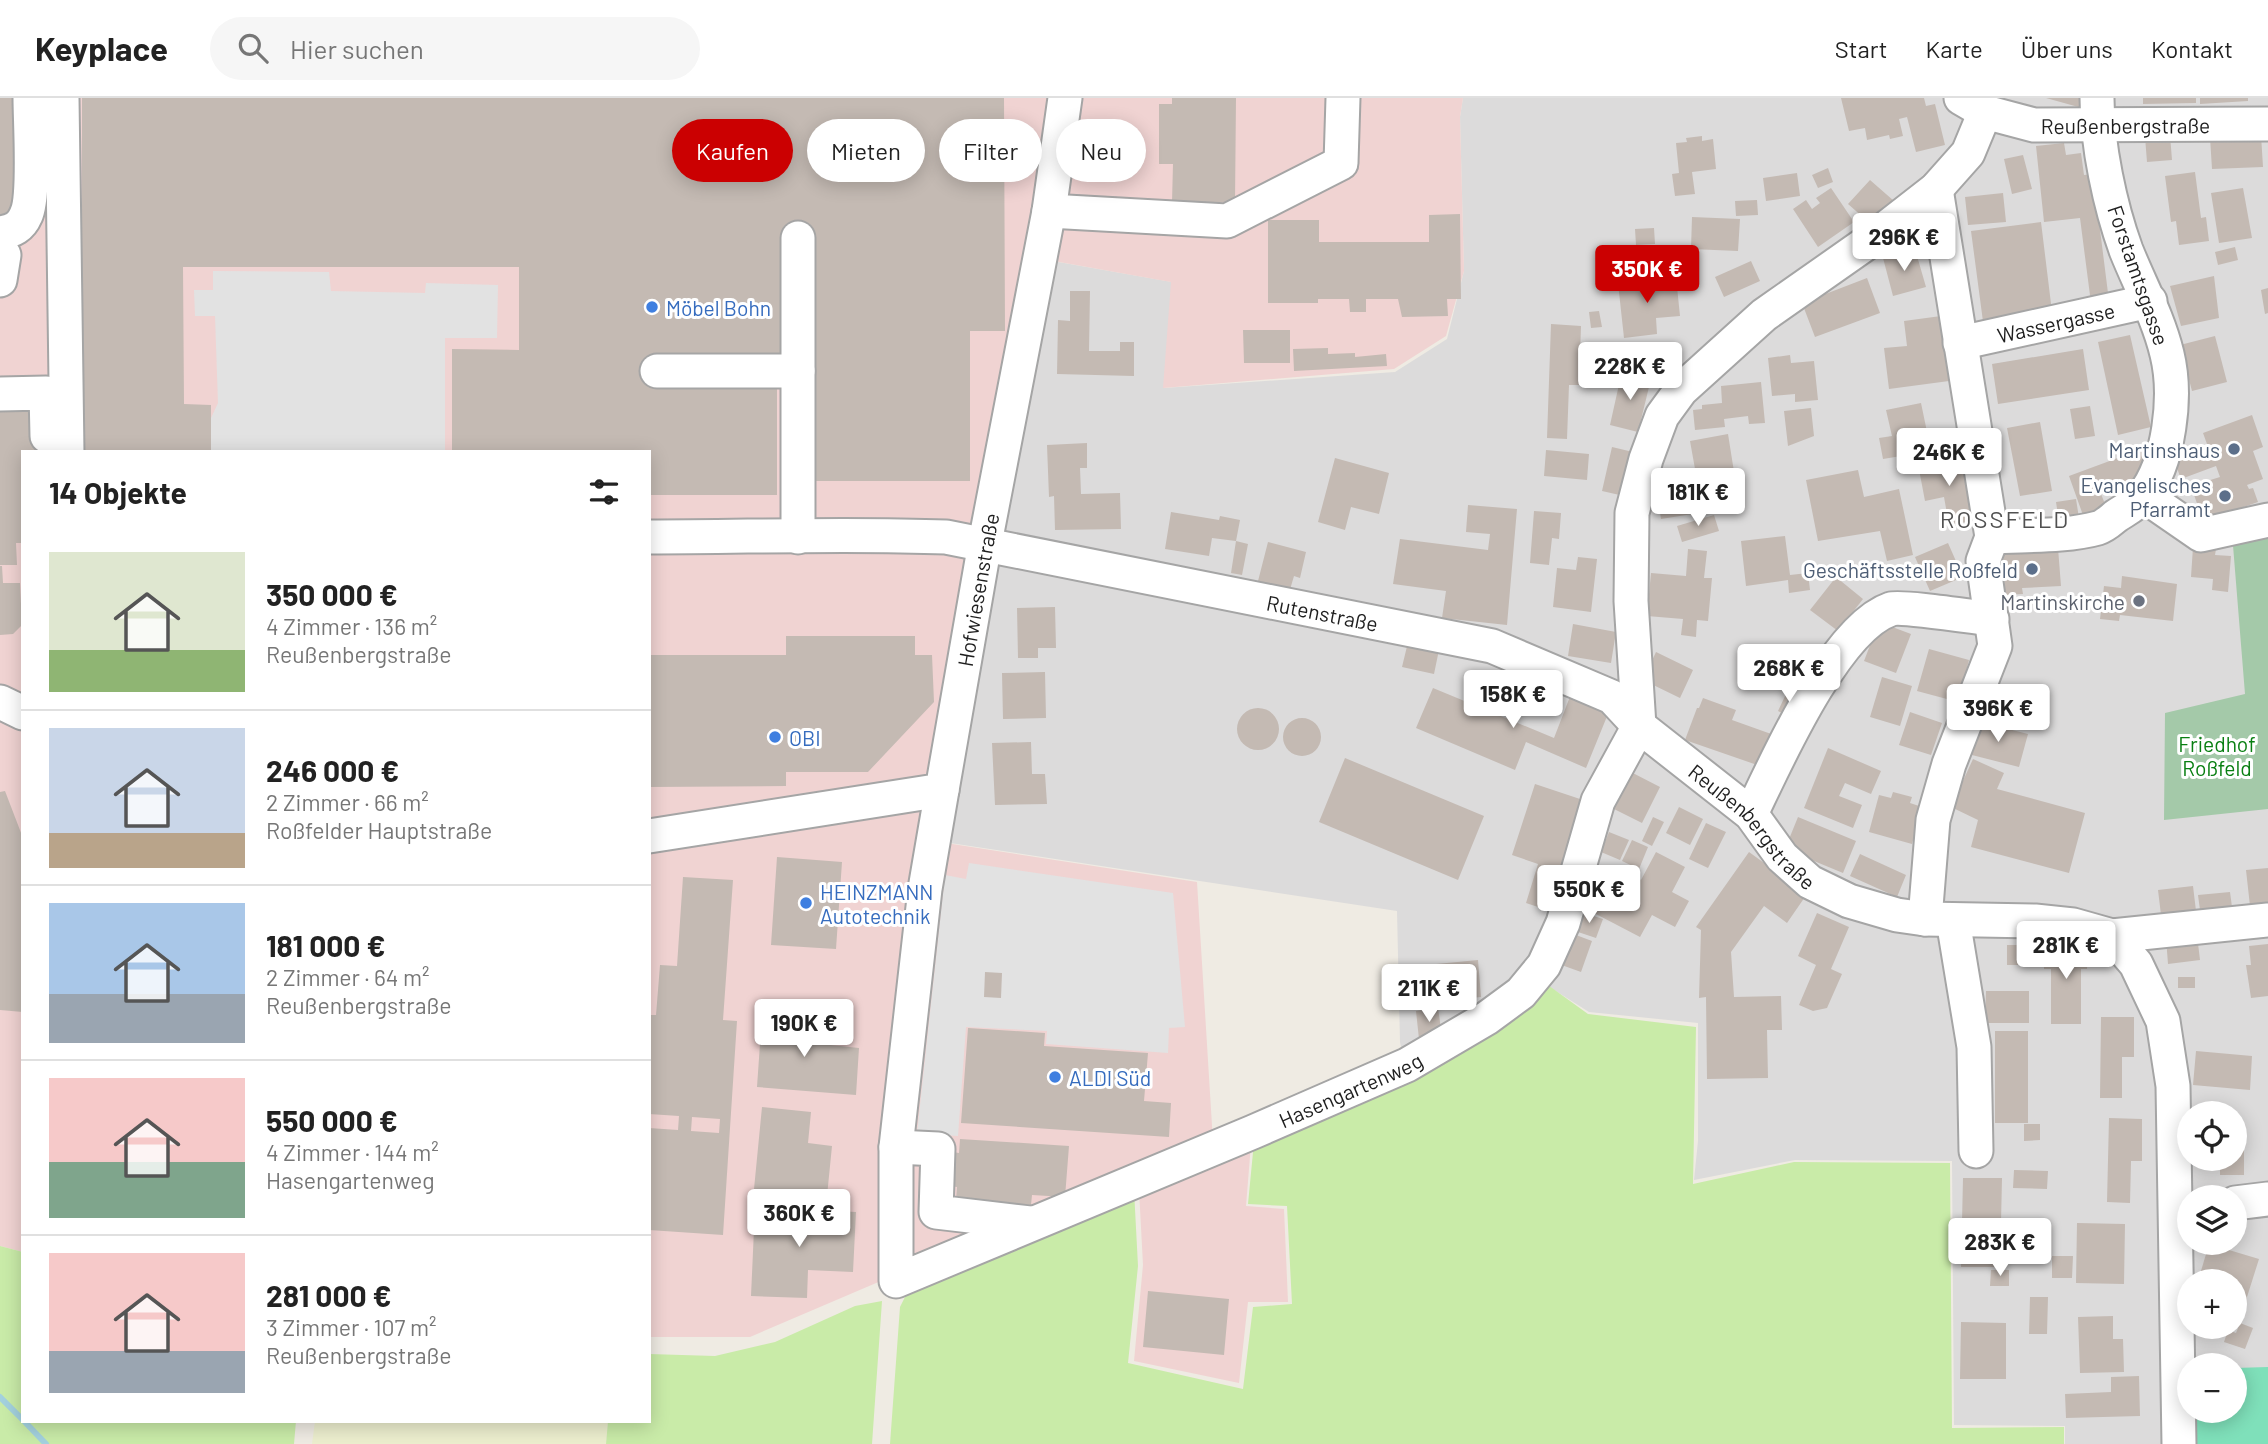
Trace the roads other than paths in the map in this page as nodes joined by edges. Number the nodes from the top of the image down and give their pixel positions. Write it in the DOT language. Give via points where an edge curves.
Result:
graph roads {
  1 [pos="30,98"];
  2 [pos="62,98"];
  3 [pos="1065,98"];
  4 [pos="1343,98"];
  5 [pos="1973,105"];
  6 [pos="2097,112"];
  7 [pos="2268,124"];
  8 [pos="1936,189"];
  9 [pos="1049,211"];
  10 [pos="798,238"];
  11 [pos="1,256"];
  12 [pos="2150,301"];
  13 [pos="1960,343"];
  14 [pos="657,371"];
  15 [pos="798,371"];
  16 [pos="0,394"];
  17 [pos="48,450"];
  18 [pos="67,450"];
  19 [pos="2143,495"];
  20 [pos="2268,520"];
  21 [pos="651,537"];
  22 [pos="798,537"];
  23 [pos="1992,537"];
  24 [pos="985,543"];
  25 [pos="1992,619"];
  26 [pos="0,702"];
  27 [pos="21,712"];
  28 [pos="1639,726"];
  29 [pos="942,790"];
  30 [pos="1751,814"];
  31 [pos="651,836"];
  32 [pos="1939,919"];
  33 [pos="2268,920"];
  34 [pos="2112,936"];
  35 [pos="896,1147"];
  36 [pos="1976,1151"];
  37 [pos="2181,1185"];
  38 [pos="2268,1199"];
  39 [pos="2247,1202"];
  40 [pos="1033,1224"];
  41 [pos="2180,1255"];
  42 [pos="896,1281"];
  43 [pos="2179,1444"];
  1 -- 11 [label="street" via="30,205 19,226 11,231"];
  2 -- 18 [label="street"];
  3 -- 9 [label="street, Hofwiesenstraße"];
  4 -- 9 [label="street" via="1341,163 1227,221"];
  5 -- 6 [label="street, Reußenbergstraße" via="2034,125"];
  5 -- 8 [label="street, Reußenbergstraße" via="1968,153"];
  6 -- 7 [label="street, Reußenbergstraße"];
  6 -- 12 [label="street, Forstamtsgasse" via="2108,183 2126,249"];
  8 -- 13 [label="street"];
  8 -- 28 [label="street, Reußenbergstraße" via="1763,316 1681,390 1662,416 1633,513 1631,601"];
  9 -- 24 [label="street, Hofwiesenstraße"];
  10 -- 15 [label="street"];
  12 -- 13 [label="street, Wassergasse"];
  12 -- 19 [label="street, Forstamtsgasse" via="2167,355 2172,395 2165,443"];
  13 -- 23 [label="street"];
  14 -- 15 [label="street"];
  15 -- 22 [label="street"];
  16 -- 17 [label="street" via="46,393"];
  19 -- 20 [label="street" via="2201,535"];
  19 -- 23 [label="street, Forstamtsgasse" via="2100,527"];
  21 -- 22 [label="street, Rutenstraße"];
  22 -- 24 [label="street, Rutenstraße" via="882,534"];
  23 -- 25 [label="street" via="1983,561"];
  24 -- 28 [label="street, Rutenstraße" via="1492,646 1612,697"];
  24 -- 29 [label="street, Hofwiesenstraße"];
  25 -- 30 [label="street" via="1893,608 1868,621 1814,692"];
  25 -- 32 [label="street" via="1995,646 1949,764 1933,820"];
  26 -- 27 [label="street"];
  28 -- 30 [label="street, Reußenbergstraße"];
  28 -- 40 [label="street, Hasengartenweg" via="1598,801 1563,923 1549,955 1521,993 1406,1065"];
  29 -- 31 [label="street"];
  29 -- 35 [label="street, Hofwiesenstraße" via="925,889"];
  30 -- 32 [label="street, Reußenbergstraße" via="1782,857 1810,882 1849,901 1897,915"];
  32 -- 34 [label="street, Reußenbergstraße" via="2035,921"];
  32 -- 36 [label="street" via="1973,1047"];
  33 -- 34 [label="street"];
  34 -- 37 [label="street" via="2137,964 2164,1021"];
  35 -- 40 [label="street" via="938,1149 936,1212"];
  35 -- 42 [label="street, Hofwiesenstraße"];
  38 -- 39 [label="street"];
  40 -- 42 [label="street, Hasengartenweg"];
  41 -- 43 [label="street" via="2176,1315"];
}
